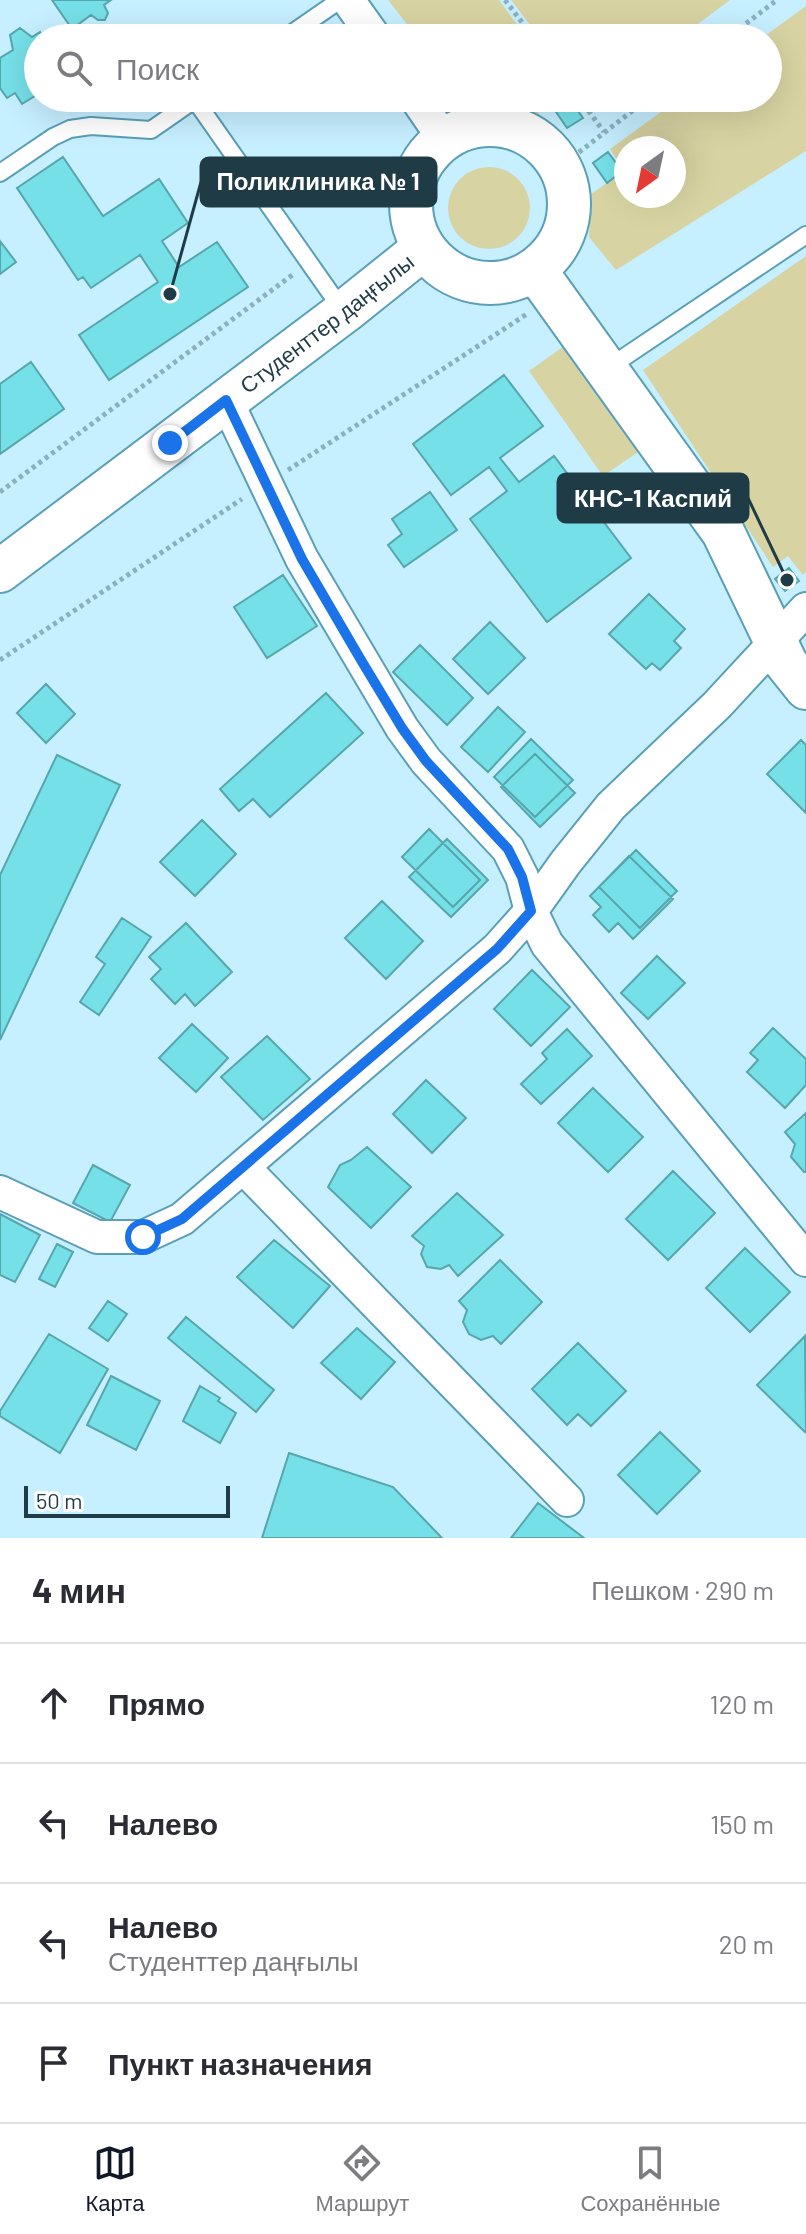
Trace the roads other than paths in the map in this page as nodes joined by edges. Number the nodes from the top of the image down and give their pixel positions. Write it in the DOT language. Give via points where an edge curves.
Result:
graph roads {
  1 [pos="340,0"];
  2 [pos="348,0"];
  3 [pos="305,24"];
  4 [pos="365,24"];
  5 [pos="177,112"];
  6 [pos="205,112"];
  7 [pos="426,112"];
  8 [pos="444,139"];
  9 [pos="0,173"];
  10 [pos="806,235"];
  11 [pos="424,248"];
  12 [pos="535,270"];
  13 [pos="344,312"];
  14 [pos="608,368"];
  15 [pos="226,400"];
  16 [pos="3,563"];
  17 [pos="806,609"];
  18 [pos="777,640"];
  19 [pos="806,688"];
  20 [pos="531,911"];
  21 [pos="244,1168"];
  22 [pos="0,1192"];
  23 [pos="806,1260"];
  24 [pos="567,1500"];
  1 -- 3 [label="lane"];
  2 -- 4 [label="street"];
  5 -- 9 [label="lane" via="151,130 70,129"];
  6 -- 13 [label="lane"];
  7 -- 8 [label="street"];
  8 -- 11 [label="street" via="423,161 412,190 415,229"];
  8 -- 12 [label="street" via="469,127 521,131 544,145 560,167 569,192 568,219 559,243"];
  10 -- 14 [label="lane"];
  11 -- 12 [label="street" via="443,267 466,279 493,283"];
  11 -- 13 [label="street, Студенттер даңғылы"];
  12 -- 14 [label="street"];
  13 -- 15 [label="street, Студенттер даңғылы"];
  14 -- 18 [label="street" via="723,532"];
  15 -- 16 [label="street, Студенттер даңғылы"];
  15 -- 20 [label="street" via="302,559 394,715 426,761 508,849"];
  17 -- 18 [label="street"];
  18 -- 19 [label="street" via="786,663"];
  18 -- 20 [label="street" via="611,806"];
  20 -- 21 [label="street" via="497,949"];
  20 -- 23 [label="street" via="567,970"];
  21 -- 22 [label="street" via="182,1219 143,1237 97,1237"];
  21 -- 24 [label="street"];
}
